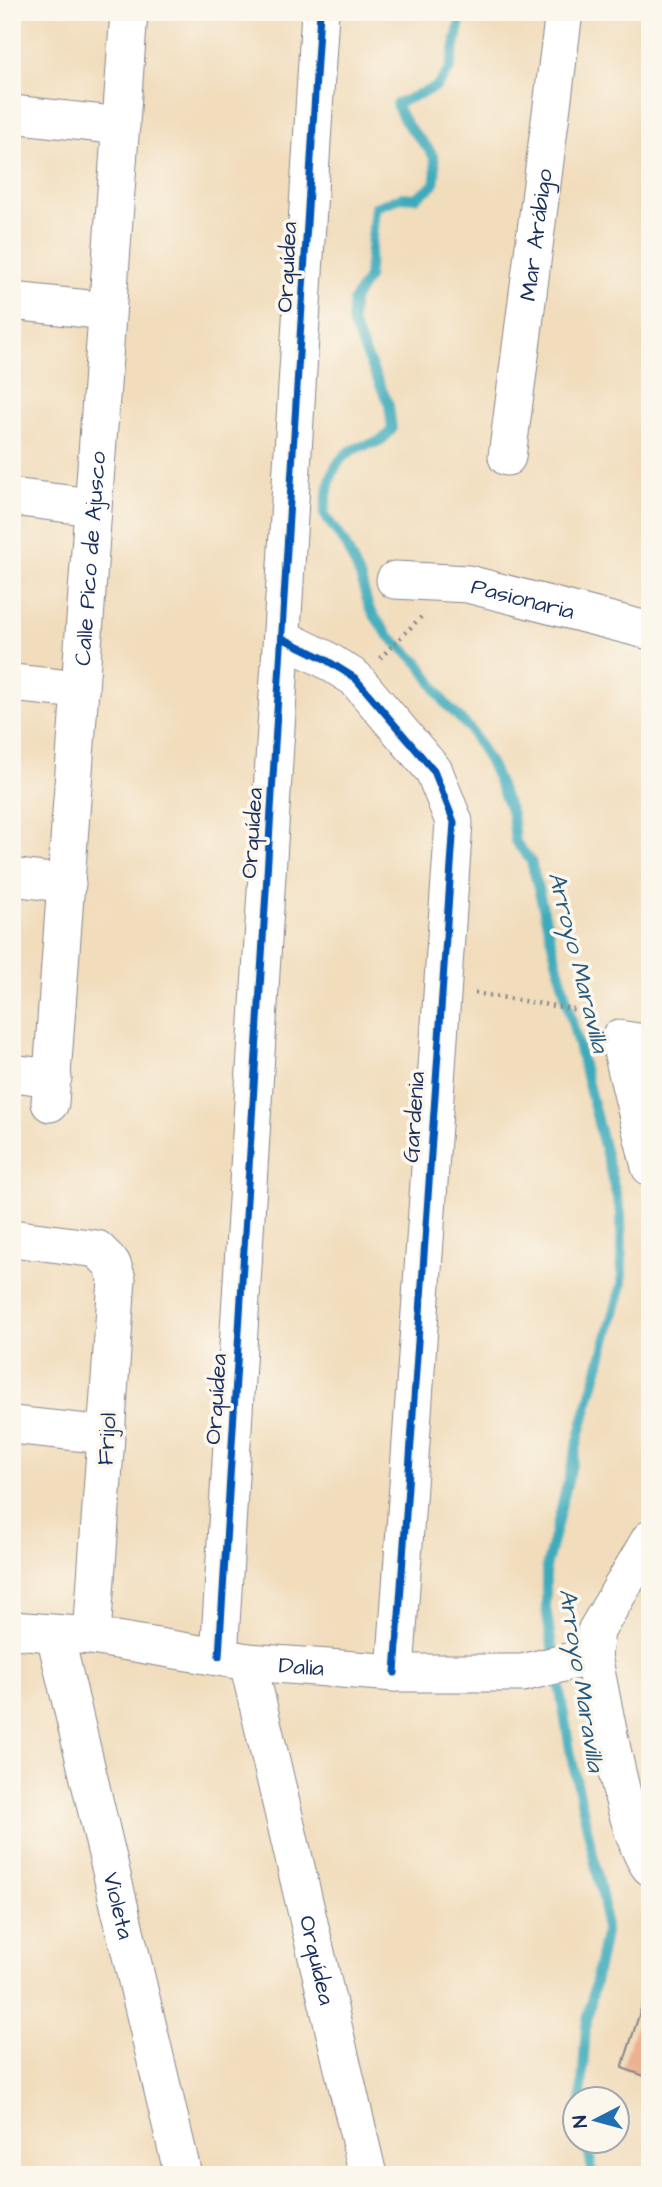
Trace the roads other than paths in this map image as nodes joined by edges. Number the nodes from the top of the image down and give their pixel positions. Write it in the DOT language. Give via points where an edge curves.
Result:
graph roads {
  1 [pos="129,12"];
  2 [pos="320,12"];
  3 [pos="565,12"];
  4 [pos="12,114"];
  5 [pos="121,126"];
  6 [pos="12,301"];
  7 [pos="107,311"];
  8 [pos="507,457"];
  9 [pos="12,497"];
  10 [pos="92,507"];
  11 [pos="395,580"];
  12 [pos="650,631"];
  13 [pos="282,638"];
  14 [pos="12,683"];
  15 [pos="80,690"];
  16 [pos="12,877"];
  17 [pos="67,884"];
  18 [pos="634,1042"];
  19 [pos="12,1073"];
  20 [pos="650,1167"];
  21 [pos="12,1238"];
  22 [pos="12,1425"];
  23 [pos="106,1435"];
  24 [pos="650,1539"];
  25 [pos="12,1630"];
  26 [pos="55,1635"];
  27 [pos="92,1636"];
  28 [pos="586,1657"];
  29 [pos="233,1659"];
  30 [pos="396,1673"];
  31 [pos="650,1867"];
  32 [pos="183,2175"];
  33 [pos="368,2175"];
  1 -- 5 [label="street, Calle Pico de Ajusco"];
  2 -- 13 [label="street, Orquídea"];
  3 -- 8 [label="street, Mar Arábigo"];
  4 -- 5 [label="street"];
  5 -- 7 [label="street, Calle Pico de Ajusco"];
  6 -- 7 [label="street"];
  7 -- 10 [label="street, Calle Pico de Ajusco"];
  9 -- 10 [label="street"];
  10 -- 15 [label="street, Calle Pico de Ajusco"];
  11 -- 12 [label="street, Pasionaria" via="468,583"];
  13 -- 29 [label="street, Orquídea"];
  13 -- 30 [label="street, Gardenia" via="355,678 434,772 454,822"];
  14 -- 15 [label="street"];
  15 -- 17 [label="street, Calle Pico de Ajusco"];
  16 -- 17 [label="street"];
  17 -- 19 [label="street, Calle Pico de Ajusco" via="52,1091"];
  18 -- 20 [label="street"];
  21 -- 23 [label="street, Frijol" via="97,1249 113,1264 117,1279"];
  22 -- 23 [label="street"];
  23 -- 27 [label="street, Frijol"];
  24 -- 28 [label="street" via="596,1630"];
  25 -- 26 [label="street, Dalia"];
  26 -- 27 [label="street, Dalia"];
  26 -- 32 [label="street, Violeta"];
  27 -- 29 [label="street, Dalia"];
  28 -- 30 [label="street, Dalia" via="522,1673"];
  28 -- 31 [label="street" via="641,1856"];
  29 -- 30 [label="street, Dalia"];
  29 -- 33 [label="street, Orquídea"];
}
